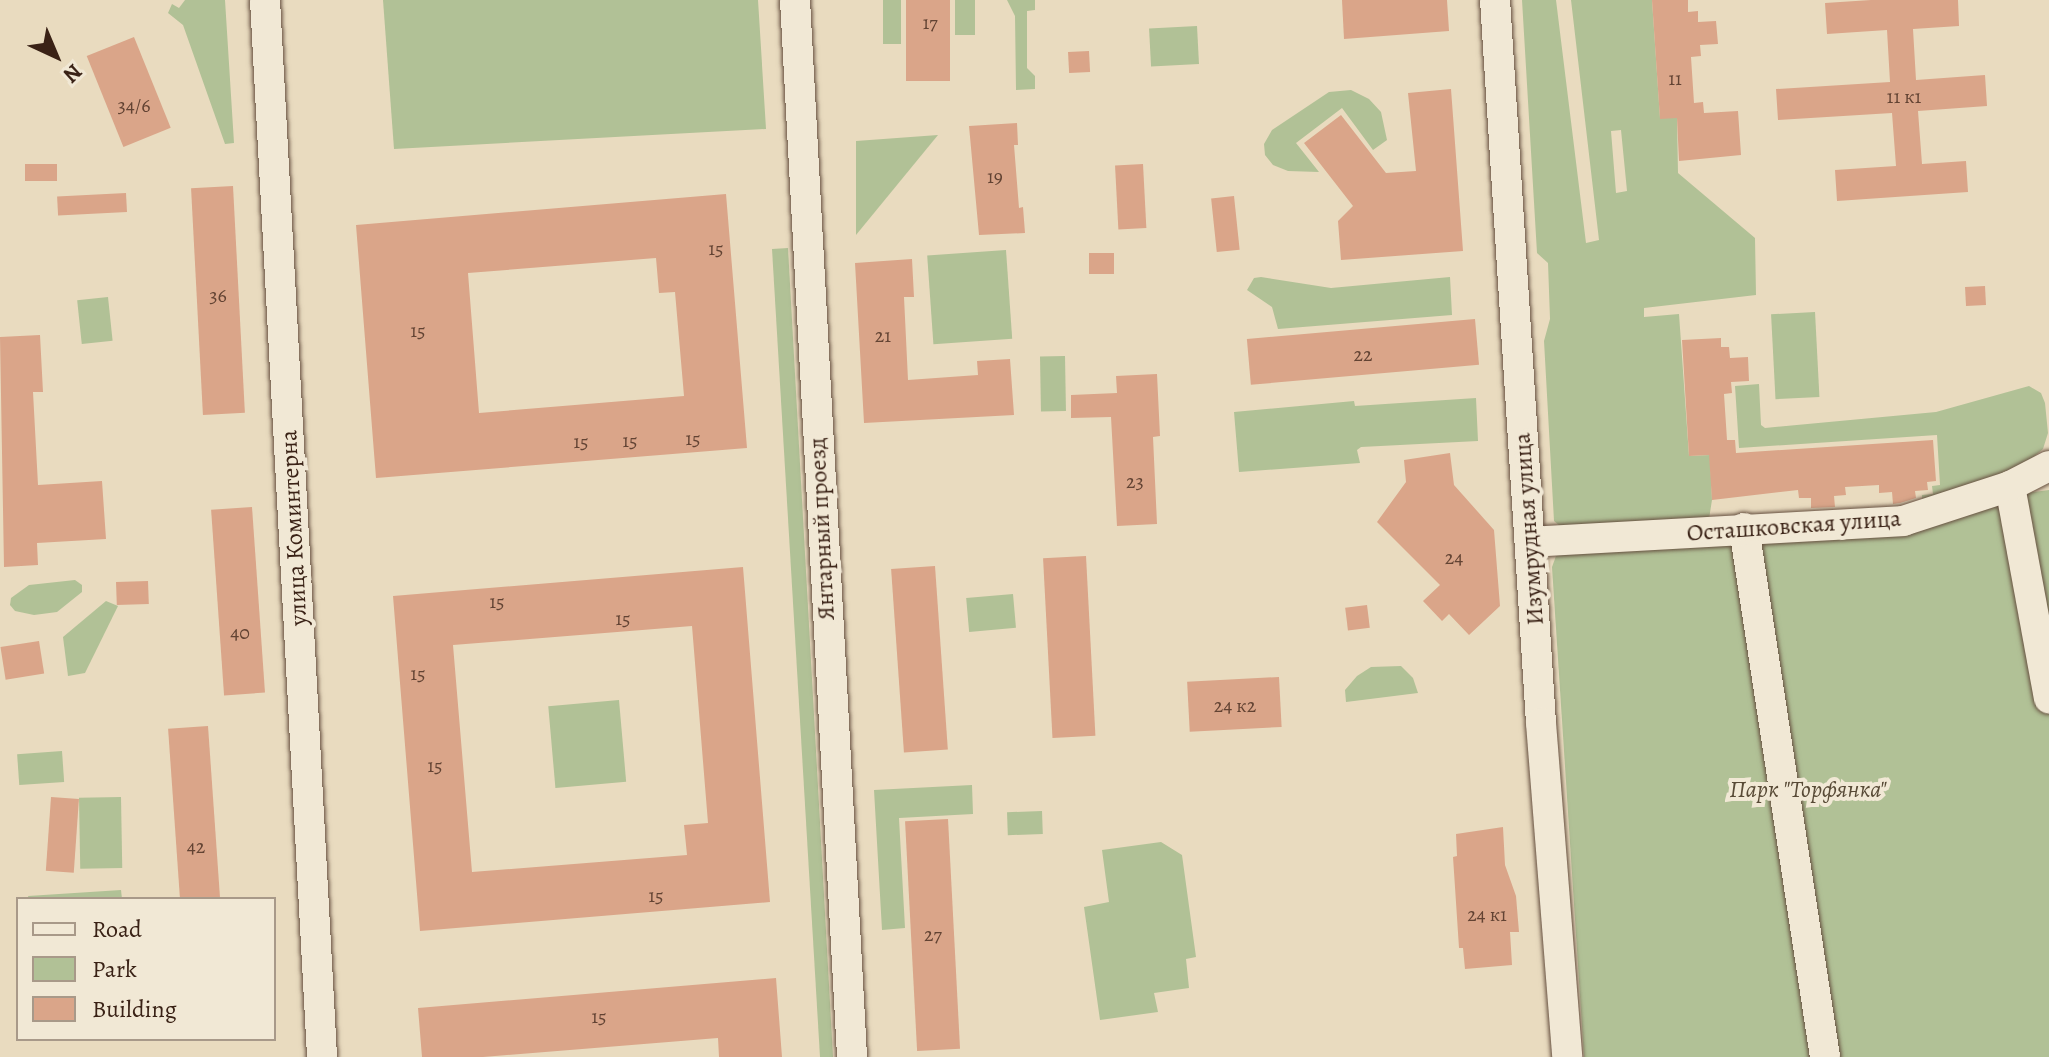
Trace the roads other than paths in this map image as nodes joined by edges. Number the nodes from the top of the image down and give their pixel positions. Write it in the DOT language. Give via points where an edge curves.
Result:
graph roads {
  1 [pos="265,0"];
  2 [pos="795,0"];
  3 [pos="1495,0"];
  4 [pos="2049,466"];
  5 [pos="2010,486"];
  6 [pos="1744,528"];
  7 [pos="1530,542"];
  8 [pos="2049,698"];
  9 [pos="322,1057"];
  10 [pos="852,1057"];
  11 [pos="1567,1057"];
  12 [pos="1825,1057"];
  1 -- 9 [label="street, улица Коминтерна"];
  2 -- 10 [label="street, Янтарный проезд"];
  3 -- 7 [label="street, Изумрудная улица"];
  4 -- 5 [label="street, Осташковская улица"];
  5 -- 6 [label="street, Осташковская улица" via="1903,521"];
  5 -- 8 [label="street"];
  6 -- 7 [label="street, Осташковская улица"];
  6 -- 12 [label="street"];
  7 -- 11 [label="street, Изумрудная улица"];
}
